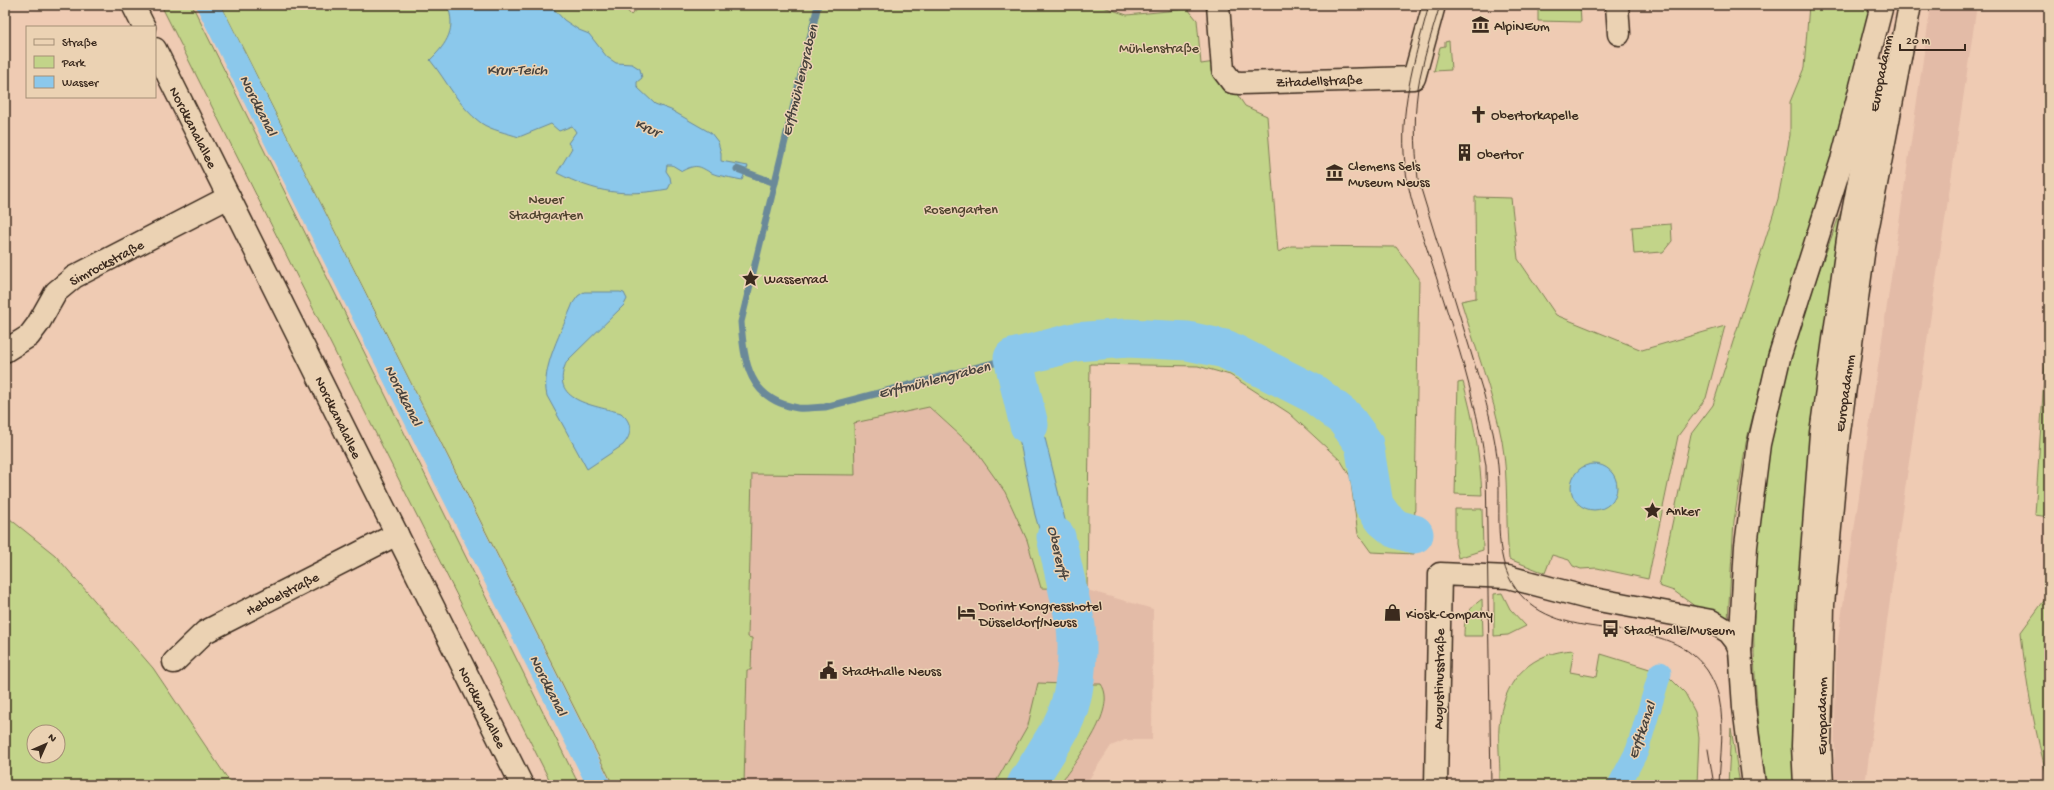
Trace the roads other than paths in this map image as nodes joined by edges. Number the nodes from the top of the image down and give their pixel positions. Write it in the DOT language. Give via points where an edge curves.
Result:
graph roads {
  1 [pos="133,5"];
  2 [pos="1218,5"];
  3 [pos="1434,5"];
  4 [pos="1617,5"];
  5 [pos="1882,5"];
  6 [pos="1892,5"];
  7 [pos="1910,5"];
  8 [pos="144,26"];
  9 [pos="1619,34"];
  10 [pos="156,52"];
  11 [pos="229,197"];
  12 [pos="5,351"];
  13 [pos="397,534"];
  14 [pos="1740,650"];
  15 [pos="174,662"];
  16 [pos="1811,746"];
  17 [pos="522,785"];
  18 [pos="1436,785"];
  19 [pos="1754,785"];
  20 [pos="1805,785"];
  21 [pos="1822,785"];
  1 -- 8 [label="main road"];
  2 -- 3 [label="main road, Zitadellstraße" via="1223,70 1232,82 1240,83 1414,78"];
  4 -- 9 [label="main road"];
  5 -- 14 [label="main road" via="1842,160 1779,358 1759,444 1746,546"];
  6 -- 16 [label="main road, Europadamm" via="1848,240 1821,433 1808,606"];
  7 -- 16 [label="main road, Europadamm" via="1864,247 1838,439"];
  10 -- 11 [label="main road, Nordkanalallee"];
  11 -- 12 [label="main road, Simrockstraße" via="61,286 50,298 33,331 23,341"];
  11 -- 13 [label="main road, Nordkanalallee"];
  13 -- 15 [label="main road, Hebbelstraße" via="205,632"];
  13 -- 17 [label="main road, Nordkanalallee"];
  14 -- 18 [label="main road, Augustinusstraße" via="1729,632 1711,621 1588,598 1508,577 1440,574"];
  14 -- 19 [label="main road"];
  16 -- 20 [label="main road, Europadamm"];
  16 -- 21 [label="main road, Europadamm"];
}
